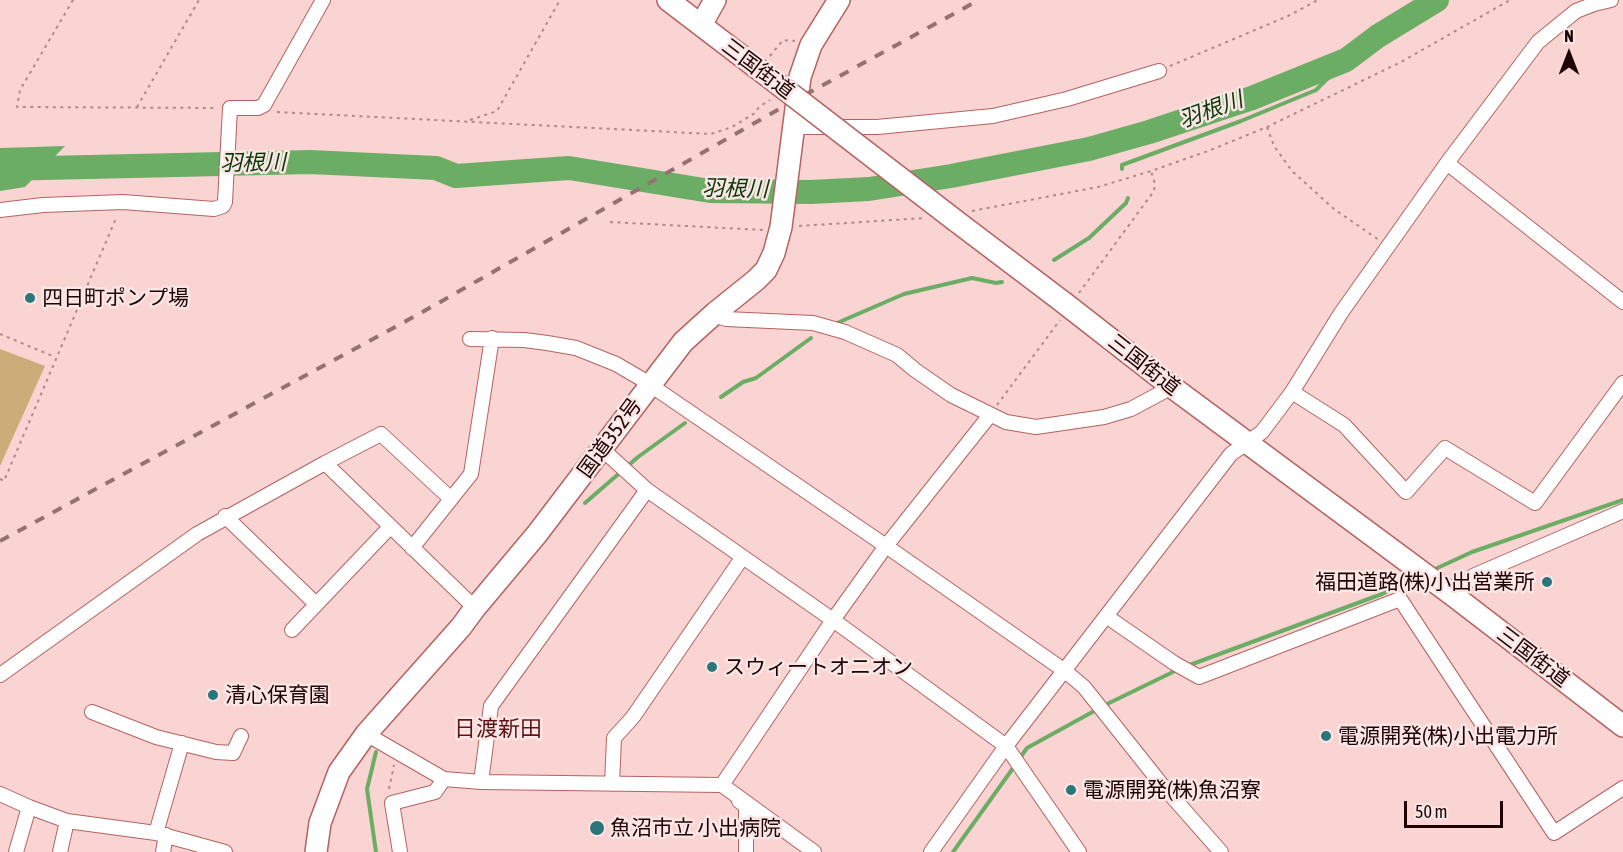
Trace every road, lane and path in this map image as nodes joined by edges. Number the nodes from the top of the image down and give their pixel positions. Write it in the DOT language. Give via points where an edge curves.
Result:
graph roads {
  1 [pos="73,0"];
  2 [pos="199,0"];
  3 [pos="323,0"];
  4 [pos="561,0"];
  5 [pos="668,0"];
  6 [pos="716,0"];
  7 [pos="838,0"];
  8 [pos="1317,0"];
  9 [pos="1510,0"];
  10 [pos="1611,0"];
  11 [pos="701,25"];
  12 [pos="801,41"];
  13 [pos="770,56"];
  14 [pos="1159,71"];
  15 [pos="788,87"];
  16 [pos="264,105"];
  17 [pos="136,106"];
  18 [pos="230,111"];
  19 [pos="467,121"];
  20 [pos="1267,127"];
  21 [pos="794,131"];
  22 [pos="1447,163"];
  23 [pos="123,202"];
  24 [pos="0,210"];
  25 [pos="933,216"];
  26 [pos="961,216"];
  27 [pos="610,222"];
  28 [pos="782,224"];
  29 [pos="748,228"];
  30 [pos="1388,246"];
  31 [pos="1623,302"];
  32 [pos="715,313"];
  33 [pos="0,334"];
  34 [pos="492,338"];
  35 [pos="470,339"];
  36 [pos="56,358"];
  37 [pos="1623,383"];
  38 [pos="649,386"];
  39 [pos="1172,387"];
  40 [pos="1292,392"];
  41 [pos="990,415"];
  42 [pos="1247,442"];
  43 [pos="602,449"];
  44 [pos="325,463"];
  45 [pos="0,479"];
  46 [pos="647,490"];
  47 [pos="451,499"];
  48 [pos="1623,511"];
  49 [pos="225,516"];
  50 [pos="390,527"];
  51 [pos="886,546"];
  52 [pos="412,548"];
  53 [pos="742,558"];
  54 [pos="1454,596"];
  55 [pos="316,604"];
  56 [pos="475,608"];
  57 [pos="1106,616"];
  58 [pos="833,620"];
  59 [pos="292,630"];
  60 [pos="1065,671"];
  61 [pos="0,675"];
  62 [pos="92,712"];
  63 [pos="1623,726"];
  64 [pos="366,734"];
  65 [pos="241,736"];
  66 [pos="182,743"];
  67 [pos="1006,746"];
  68 [pos="397,752"];
  69 [pos="444,779"];
  70 [pos="481,782"];
  71 [pos="612,783"];
  72 [pos="722,785"];
  73 [pos="1623,789"];
  74 [pos="0,794"];
  75 [pos="392,803"];
  76 [pos="29,807"];
  77 [pos="67,821"];
  78 [pos="161,834"];
  79 [pos="16,852"];
  80 [pos="60,852"];
  81 [pos="163,852"];
  82 [pos="225,852"];
  83 [pos="316,852"];
  84 [pos="400,852"];
  85 [pos="746,852"];
  86 [pos="814,852"];
  87 [pos="931,852"];
  88 [pos="1079,852"];
  89 [pos="1221,852"];
  1 -- 17 [label="path" via="20,90 17,106"];
  2 -- 17 [label="path"];
  3 -- 16 [label="street"];
  4 -- 19 [label="path" via="497,111"];
  5 -- 11 [label="highway, 三国街道"];
  6 -- 11 [label="highway"];
  7 -- 15 [label="highway, 国道352号"];
  8 -- 14 [label="path"];
  9 -- 20 [label="path" via="1401,62"];
  10 -- 22 [label="street" via="1576,10 1538,42"];
  11 -- 15 [label="highway, 三国街道"];
  12 -- 13 [label="path" via="783,40"];
  14 -- 21 [label="street" via="993,116"];
  15 -- 19 [label="path" via="755,113 711,134"];
  15 -- 21 [label="highway, 国道352号"];
  15 -- 26 [label="highway, 三国街道, bridge"];
  16 -- 18 [label="street"];
  16 -- 19 [label="path" via="274,111"];
  17 -- 18 [label="path"];
  18 -- 23 [label="street" via="223,206 214,209"];
  20 -- 26 [label="path" via="1208,152 1098,187"];
  20 -- 30 [label="path" via="1274,146 1292,171 1335,209"];
  21 -- 28 [label="highway, 国道352号"];
  22 -- 30 [label="street"];
  22 -- 31 [label="street"];
  23 -- 24 [label="street"];
  23 -- 36 [label="path"];
  25 -- 28 [label="path"];
  26 -- 39 [label="highway, 三国街道"];
  27 -- 29 [label="path"];
  28 -- 32 [label="highway, 国道352号" via="766,270"];
  30 -- 40 [label="street"];
  32 -- 38 [label="highway, 国道352号" via="683,342"];
  32 -- 41 [label="street" via="726,319 813,323 844,332 897,355 951,395"];
  33 -- 36 [label="path"];
  34 -- 35 [label="street"];
  34 -- 38 [label="street" via="576,348 616,364"];
  34 -- 47 [label="street" via="471,474"];
  36 -- 45 [label="path" via="4,481"];
  37 -- 40 [label="street" via="1535,503 1445,448 1406,492 1344,425"];
  38 -- 43 [label="highway, 国道352号"];
  38 -- 51 [label="street"];
  39 -- 41 [label="street" via="1131,409 1104,417 1036,427"];
  39 -- 42 [label="highway, 三国街道"];
  40 -- 42 [label="street" via="1262,432"];
  41 -- 51 [label="street"];
  42 -- 54 [label="highway, 三国街道"];
  42 -- 57 [label="street" via="1231,454"];
  43 -- 46 [label="street"];
  43 -- 56 [label="highway, 国道352号"];
  44 -- 47 [label="street" via="381,434"];
  44 -- 49 [label="street"];
  44 -- 50 [label="street"];
  46 -- 53 [label="street"];
  46 -- 70 [label="street" via="491,706"];
  47 -- 52 [label="street"];
  48 -- 54 [label="street" via="1473,576"];
  49 -- 55 [label="street"];
  49 -- 61 [label="street"];
  50 -- 52 [label="street"];
  50 -- 55 [label="street"];
  51 -- 58 [label="street"];
  51 -- 60 [label="street"];
  52 -- 56 [label="street"];
  53 -- 58 [label="street"];
  53 -- 71 [label="street" via="633,717 614,738"];
  54 -- 63 [label="highway, 三国街道"];
  55 -- 59 [label="street"];
  56 -- 64 [label="highway, 国道352号"];
  57 -- 60 [label="street"];
  57 -- 73 [label="street" via="1199,677 1400,599 1554,833"];
  58 -- 67 [label="street"];
  58 -- 72 [label="street"];
  60 -- 67 [label="street"];
  60 -- 89 [label="street" via="1084,687 1162,786"];
  62 -- 66 [label="street"];
  64 -- 68 [label="street"];
  64 -- 83 [label="highway, 国道352号" via="339,772 320,823"];
  65 -- 66 [label="street" via="233,753"];
  66 -- 78 [label="street"];
  67 -- 87 [label="street"];
  67 -- 88 [label="street"];
  68 -- 69 [label="street"];
  68 -- 75 [label="path" via="389,789"];
  69 -- 70 [label="street"];
  69 -- 75 [label="street" via="435,792"];
  70 -- 71 [label="street"];
  71 -- 72 [label="street"];
  72 -- 85 [label="street" via="746,806"];
  72 -- 86 [label="street"];
  74 -- 76 [label="street"];
  75 -- 84 [label="street"];
  76 -- 77 [label="street"];
  76 -- 79 [label="street"];
  77 -- 78 [label="street"];
  77 -- 80 [label="street"];
  78 -- 81 [label="street"];
  78 -- 82 [label="street"];
}
